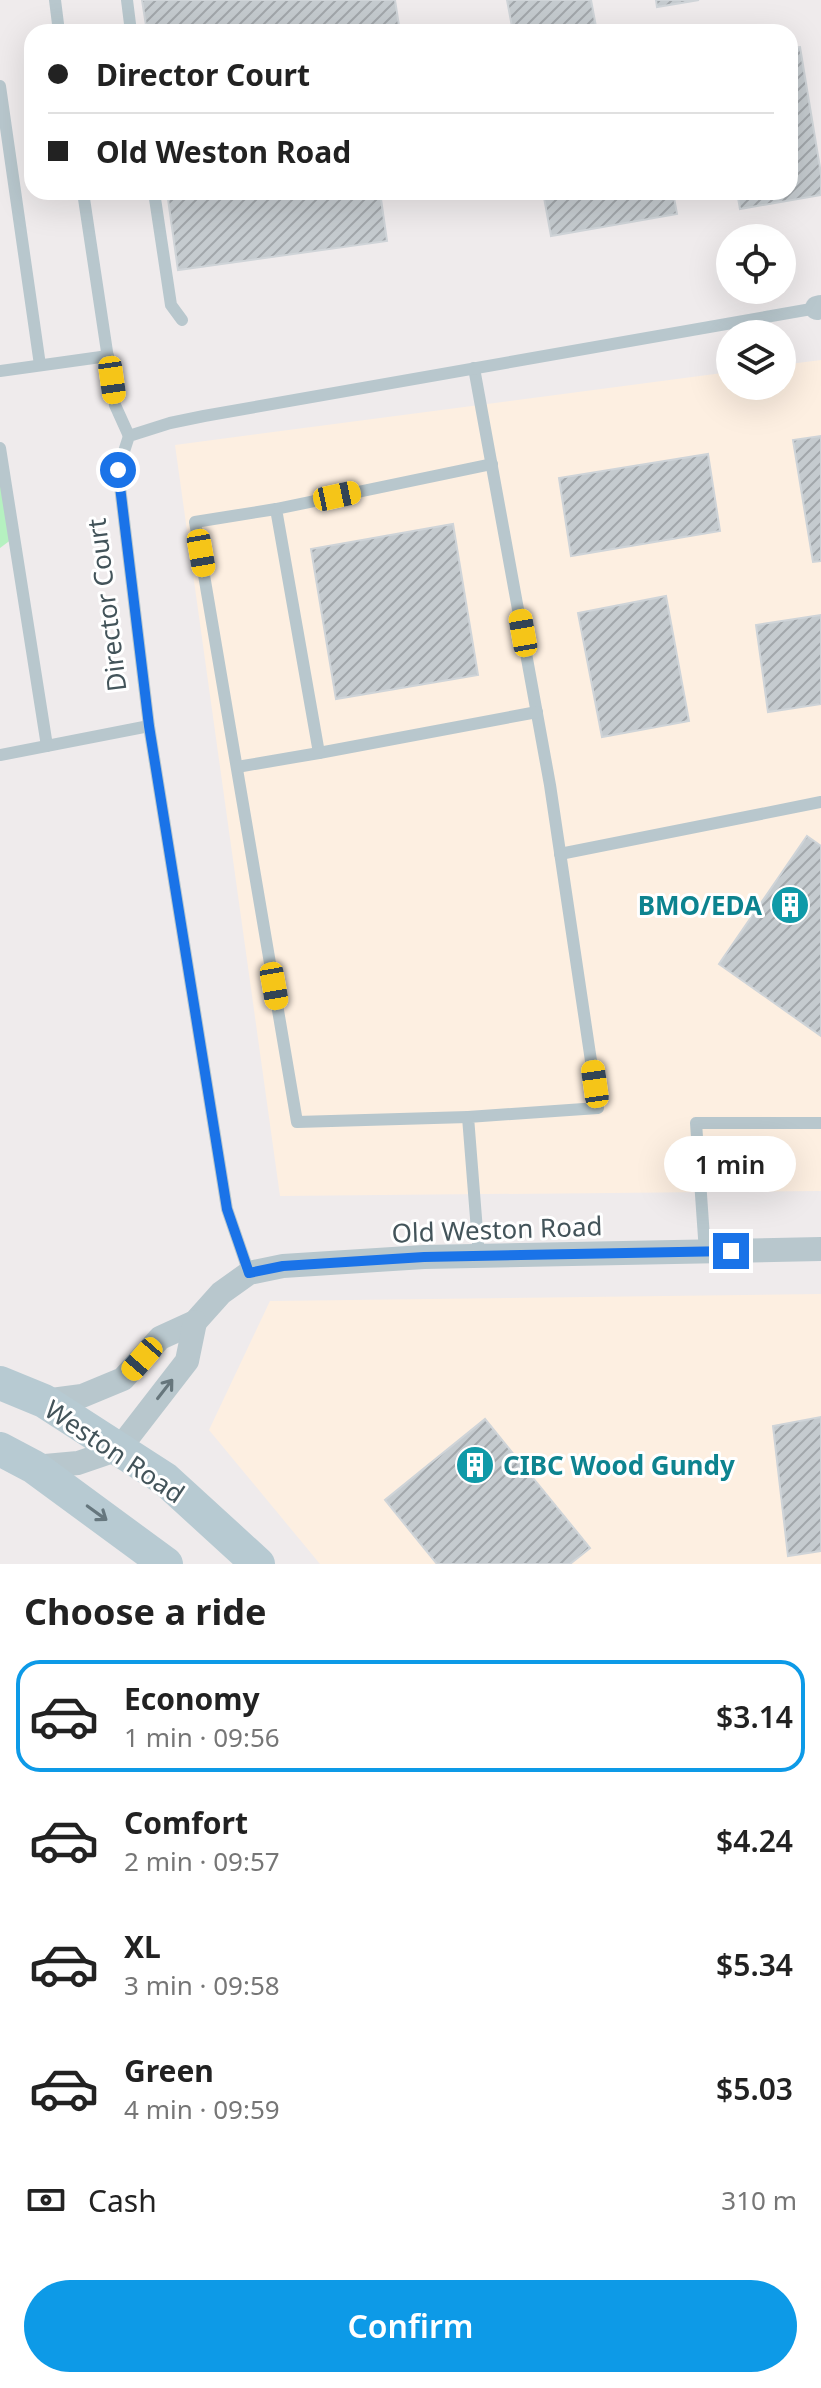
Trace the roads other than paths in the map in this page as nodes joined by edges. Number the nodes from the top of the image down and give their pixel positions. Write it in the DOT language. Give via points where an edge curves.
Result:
graph roads {
  1 [pos="55,0"];
  2 [pos="127,0"];
  3 [pos="58,24"];
  4 [pos="130,24"];
  5 [pos="0,86"];
  6 [pos="84,200"];
  7 [pos="155,200"];
  8 [pos="819,308"];
  9 [pos="182,320"];
  10 [pos="108,356"];
  11 [pos="40,365"];
  12 [pos="474,368"];
  13 [pos="0,371"];
  14 [pos="129,436"];
  15 [pos="0,448"];
  16 [pos="492,464"];
  17 [pos="276,509"];
  18 [pos="537,712"];
  19 [pos="149,726"];
  20 [pos="47,746"];
  21 [pos="319,753"];
  22 [pos="0,755"];
  23 [pos="237,767"];
  24 [pos="821,802"];
  25 [pos="560,854"];
  26 [pos="468,1117"];
  27 [pos="821,1123"];
  28 [pos="821,1249"];
  29 [pos="705,1252"];
  30 [pos="479,1256"];
  31 [pos="249,1273"];
  32 [pos="195,1322"];
  33 [pos="0,1383"];
  34 [pos="44,1401"];
  35 [pos="0,1449"];
  36 [pos="119,1449"];
  37 [pos="34,1467"];
  38 [pos="166,1564"];
  39 [pos="258,1564"];
  1 -- 3 [label="lane"];
  2 -- 4 [label="lane"];
  5 -- 11 [label="lane"];
  6 -- 10 [label="lane"];
  7 -- 9 [label="lane" via="171,305"];
  8 -- 12 [label="lane"];
  10 -- 11 [label="lane"];
  10 -- 14 [label="lane" via="115,405"];
  11 -- 13 [label="lane"];
  12 -- 14 [label="lane" via="170,423"];
  12 -- 16 [label="lane"];
  14 -- 19 [label="lane, Director Court" via="118,470"];
  15 -- 20 [label="lane"];
  16 -- 17 [label="lane"];
  16 -- 18 [label="lane"];
  17 -- 21 [label="lane"];
  17 -- 23 [label="lane" via="195,522"];
  18 -- 21 [label="lane"];
  18 -- 25 [label="lane"];
  19 -- 20 [label="lane"];
  19 -- 31 [label="lane, Director Court" via="227,1209"];
  20 -- 22 [label="lane"];
  21 -- 23 [label="lane"];
  23 -- 26 [label="lane" via="297,1122"];
  24 -- 25 [label="lane"];
  25 -- 26 [label="lane" via="598,1108"];
  26 -- 30 [label="lane"];
  27 -- 29 [label="lane" via="696,1123"];
  28 -- 29 [label="street, Old Weston Road"];
  29 -- 30 [label="street, Old Weston Road"];
  30 -- 31 [label="street, Old Weston Road" via="283,1266"];
  31 -- 32 [label="street, Old Weston Road" via="221,1293"];
  32 -- 34 [label="street, Old Weston Road" via="160,1338 123,1379 82,1396"];
  36 -- 32 [label="street, one-way" via="187,1361"];
  33 -- 34 [label="main road, Weston Road"];
  34 -- 36 [label="main road, Weston Road"];
  35 -- 37 [label="main road"];
  36 -- 37 [label="street" via="78,1463"];
  36 -- 39 [label="main road, Weston Road" via="165,1479"];
  37 -- 38 [label="main road, one-way"];
}
